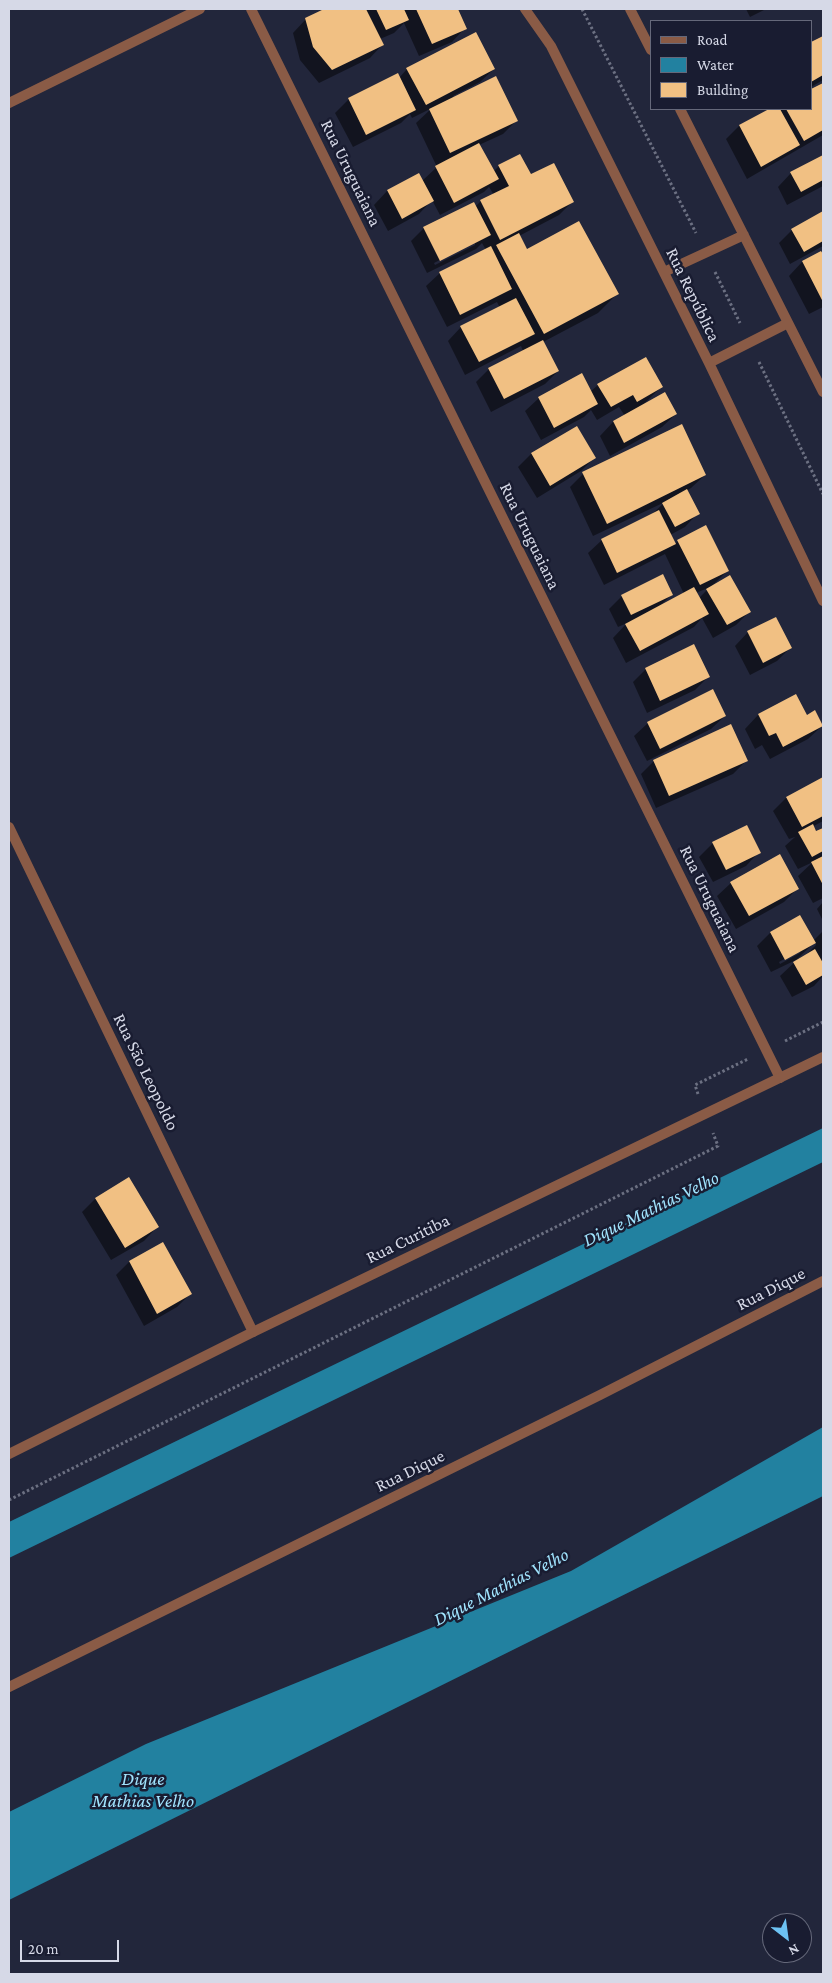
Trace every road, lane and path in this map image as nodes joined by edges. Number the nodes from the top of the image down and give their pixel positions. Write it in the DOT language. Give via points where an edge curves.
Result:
graph roads {
  1 [pos="200,9"];
  2 [pos="251,9"];
  3 [pos="525,9"];
  4 [pos="630,9"];
  5 [pos="650,48"];
  6 [pos="9,103"];
  7 [pos="681,110"];
  8 [pos="744,235"];
  9 [pos="664,272"];
  10 [pos="788,323"];
  11 [pos="709,363"];
  12 [pos="823,392"];
  13 [pos="823,602"];
  14 [pos="9,827"];
  15 [pos="823,1057"];
  16 [pos="780,1078"];
  17 [pos="718,1146"];
  18 [pos="823,1281"];
  19 [pos="253,1332"];
  20 [pos="9,1454"];
  21 [pos="9,1500"];
  22 [pos="9,1687"];
  1 -- 6 [label="street"];
  2 -- 16 [label="street, Rua Uruguaiana"];
  3 -- 9 [label="street, Rua República" via="551,46"];
  4 -- 5 [label="street"];
  7 -- 8 [label="street"];
  8 -- 9 [label="street"];
  8 -- 10 [label="street"];
  9 -- 11 [label="street, Rua República"];
  10 -- 11 [label="street"];
  10 -- 12 [label="street"];
  11 -- 13 [label="street, Rua República"];
  14 -- 19 [label="street, Rua São Leopoldo"];
  15 -- 16 [label="street, Rua Curitiba"];
  16 -- 19 [label="street, Rua Curitiba"];
  17 -- 21 [label="path"];
  18 -- 22 [label="street, Rua Dique" via="591,1400"];
  19 -- 20 [label="street, Rua Curitiba"];
}
